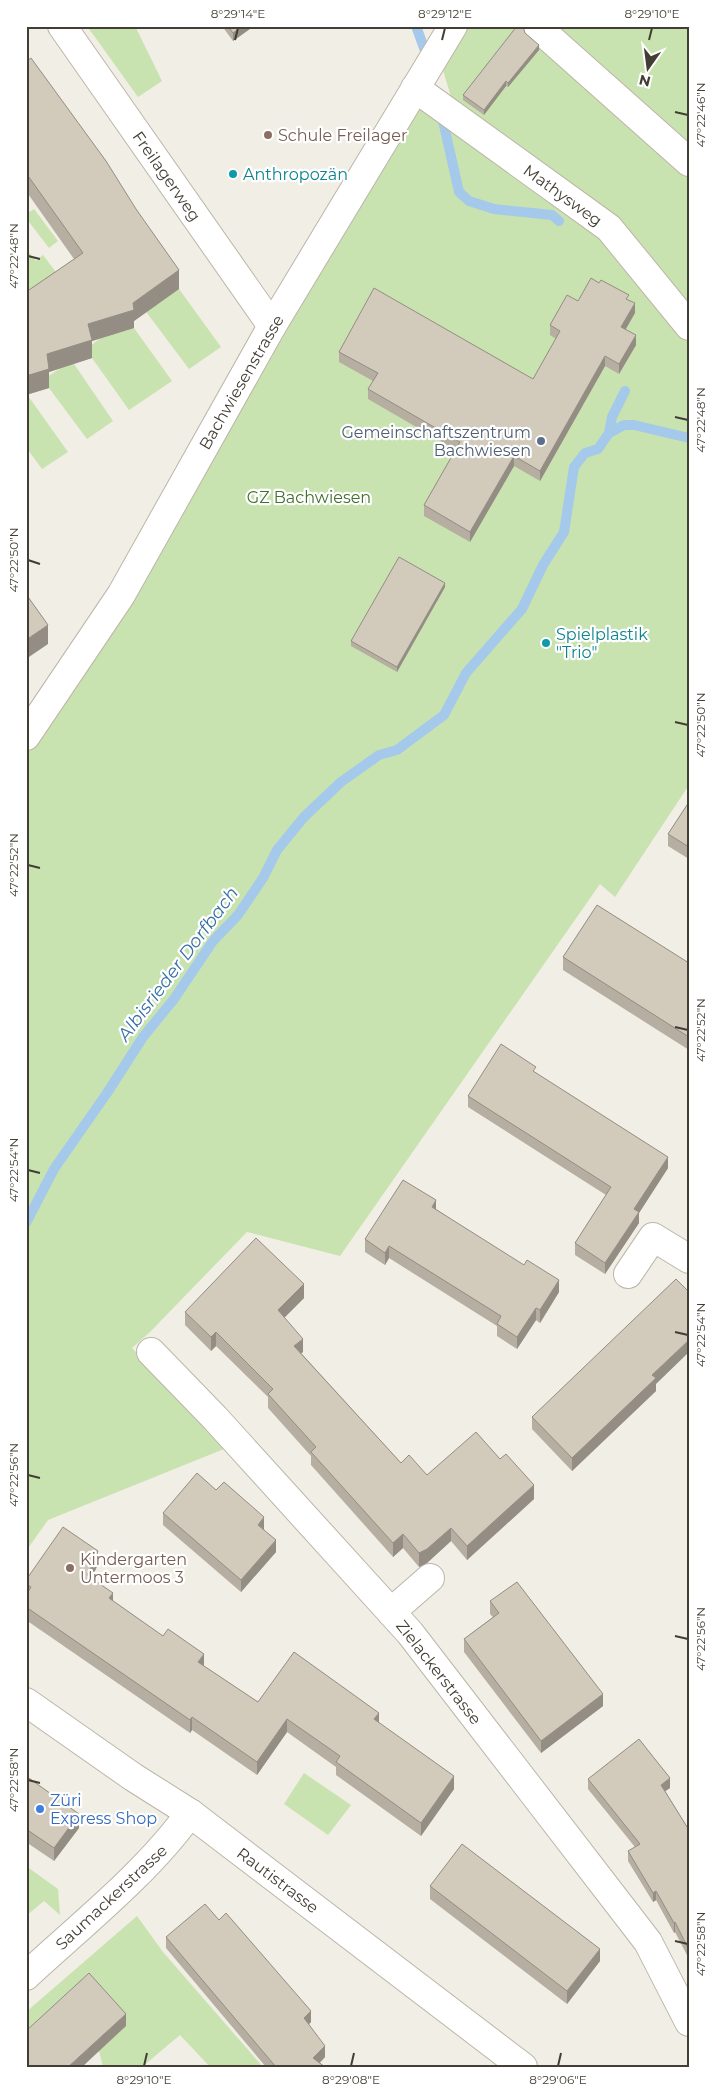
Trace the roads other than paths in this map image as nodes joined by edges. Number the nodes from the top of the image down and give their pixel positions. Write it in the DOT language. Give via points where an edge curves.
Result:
graph roads {
  1 [pos="62,26"];
  2 [pos="453,26"];
  3 [pos="536,26"];
  4 [pos="415,88"];
  5 [pos="689,162"];
  6 [pos="272,326"];
  7 [pos="689,326"];
  8 [pos="26,736"];
  9 [pos="689,1259"];
  10 [pos="628,1274"];
  11 [pos="151,1352"];
  12 [pos="430,1578"];
  13 [pos="391,1612"];
  14 [pos="26,1702"];
  15 [pos="190,1813"];
  16 [pos="26,1976"];
  17 [pos="689,2022"];
  18 [pos="523,2067"];
  1 -- 6 [label="street, Freilagerweg"];
  2 -- 4 [label="street, Bachwiesenstrasse"];
  3 -- 5 [label="street"];
  4 -- 6 [label="street, Bachwiesenstrasse"];
  4 -- 7 [label="street, Mathysweg" via="609,228"];
  6 -- 8 [label="street, Bachwiesenstrasse" via="121,596"];
  9 -- 10 [label="street" via="652,1237"];
  11 -- 13 [label="street, Zielackerstrasse" via="221,1424"];
  12 -- 13 [label="street"];
  13 -- 17 [label="street, Zielackerstrasse" via="416,1640 648,1942"];
  14 -- 15 [label="street, Rautistrasse"];
  15 -- 16 [label="street, Saumackerstrasse" via="150,1862"];
  15 -- 18 [label="street, Rautistrasse"];
}
